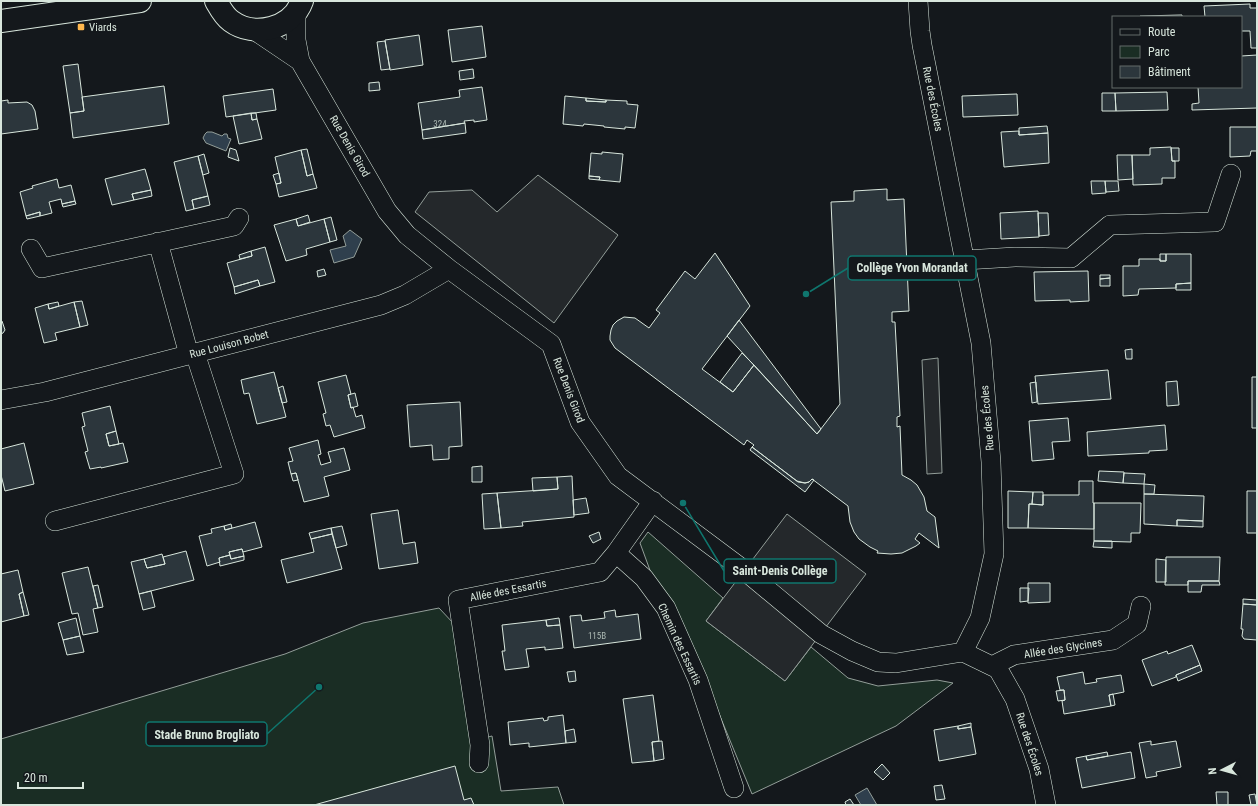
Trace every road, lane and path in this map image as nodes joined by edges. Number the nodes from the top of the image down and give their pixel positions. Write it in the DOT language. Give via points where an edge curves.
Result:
graph roads {
  1 [pos="140,1"];
  2 [pos="216,1"];
  3 [pos="918,1"];
  4 [pos="299,6"];
  5 [pos="1,22"];
  6 [pos="254,30"];
  7 [pos="300,61"];
  8 [pos="1231,174"];
  9 [pos="239,218"];
  10 [pos="158,242"];
  11 [pos="31,249"];
  12 [pos="965,260"];
  13 [pos="449,268"];
  14 [pos="192,354"];
  15 [pos="1,400"];
  16 [pos="653,501"];
  17 [pos="55,520"];
  18 [pos="616,553"];
  19 [pos="1141,606"];
  20 [pos="963,652"];
  21 [pos="992,666"];
  22 [pos="479,763"];
  23 [pos="734,788"];
  24 [pos="1046,805"];
  1 -- 5 [label="main road"];
  2 -- 6 [label="main road" via="231,21"];
  3 -- 12 [label="street, Rue des Écoles" via="922,45"];
  4 -- 6 [label="main road" via="288,20 277,26 266,30"];
  4 -- 7 [label="street, Rue Denis Girod" via="296,40"];
  6 -- 7 [label="street, Rue Denis Girod"];
  7 -- 13 [label="street, Rue Denis Girod" via="387,211 407,235"];
  8 -- 12 [label="street" via="1215,222 1110,225 1071,258 1015,257"];
  9 -- 10 [label="street" via="234,226"];
  10 -- 11 [label="street" via="42,268"];
  10 -- 14 [label="street"];
  12 -- 20 [label="street, Rue des Écoles" via="981,343 991,462 994,554 980,618"];
  13 -- 14 [label="street, Rue Louison Bobet" via="405,295 381,305"];
  13 -- 16 [label="street, Rue Denis Girod" via="551,344 580,422 618,476"];
  14 -- 15 [label="street, Rue Louison Bobet" via="45,392"];
  14 -- 17 [label="street" via="234,474"];
  16 -- 18 [label="street"];
  16 -- 20 [label="street, Rue Denis Girod" via="744,570 821,634 852,651 878,662 896,663"];
  18 -- 22 [label="street, Allée des Essartis" via="600,572 458,600 480,745"];
  18 -- 23 [label="street, Chemin des Essartis" via="644,578 666,608 698,680"];
  19 -- 21 [label="street, Allée des Glycines" via="1137,624 1112,640 1014,656"];
  20 -- 21 [label="street, Rue des Écoles"];
  21 -- 24 [label="street, Rue des Écoles" via="998,669 1015,699 1039,769"];
}
